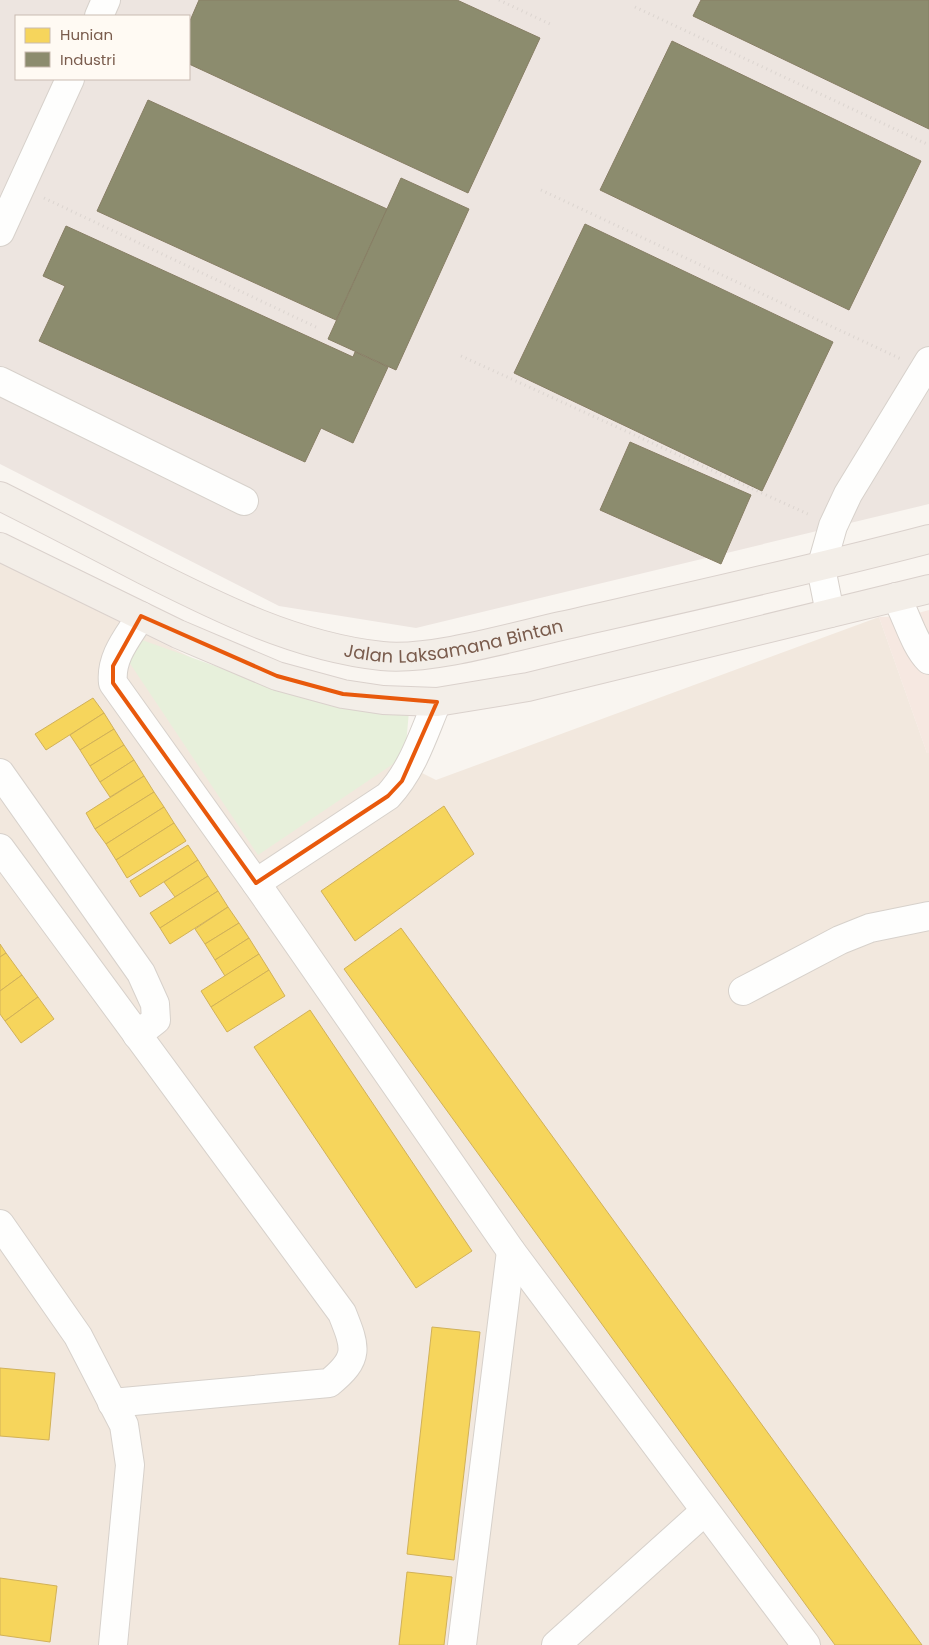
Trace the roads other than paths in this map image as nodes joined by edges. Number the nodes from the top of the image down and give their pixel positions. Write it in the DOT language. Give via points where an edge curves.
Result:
graph roads {
  1 [pos="106,0"];
  2 [pos="99,15"];
  3 [pos="70,80"];
  4 [pos="0,232"];
  5 [pos="926,365"];
  6 [pos="0,381"];
  7 [pos="0,496"];
  8 [pos="244,501"];
  9 [pos="929,539"];
  10 [pos="0,547"];
  11 [pos="821,568"];
  12 [pos="929,588"];
  13 [pos="896,597"];
  14 [pos="830,612"];
  15 [pos="140,616"];
  16 [pos="929,660"];
  17 [pos="437,702"];
  18 [pos="0,773"];
  19 [pos="0,848"];
  20 [pos="256,883"];
  21 [pos="929,916"];
  22 [pos="743,991"];
  23 [pos="137,1034"];
  24 [pos="0,1224"];
  25 [pos="511,1252"];
  26 [pos="112,1403"];
  27 [pos="705,1511"];
  28 [pos="113,1645"];
  29 [pos="462,1645"];
  30 [pos="556,1645"];
  31 [pos="806,1645"];
  1 -- 2 [label="street"];
  3 -- 4 [label="street"];
  5 -- 11 [label="street" via="848,494 833,526"];
  6 -- 8 [label="street"];
  7 -- 11 [label="main road, Jalan Laksamana Bintan" via="199,598 274,631 348,651 384,656 412,656 449,650"];
  9 -- 11 [label="main road, Jalan Laksamana Bintan"];
  10 -- 15 [label="main road"];
  11 -- 14 [label="street"];
  12 -- 13 [label="main road"];
  13 -- 14 [label="main road"];
  13 -- 16 [label="street"];
  14 -- 17 [label="main road" via="528,687"];
  15 -- 17 [label="main road" via="277,676 318,689 383,700"];
  15 -- 20 [label="street" via="116,656 113,683"];
  17 -- 20 [label="street" via="402,781 388,796"];
  18 -- 23 [label="street" via="140,973 155,1004 156,1020"];
  19 -- 23 [label="street"];
  20 -- 25 [label="street"];
  21 -- 22 [label="street" via="870,928 840,940"];
  23 -- 26 [label="street" via="342,1313 352,1338 352,1352 347,1368 329,1383"];
  24 -- 26 [label="street" via="78,1336"];
  25 -- 27 [label="street"];
  25 -- 29 [label="street"];
  26 -- 28 [label="street" via="124,1425 130,1465"];
  27 -- 30 [label="street"];
  27 -- 31 [label="street"];
}
